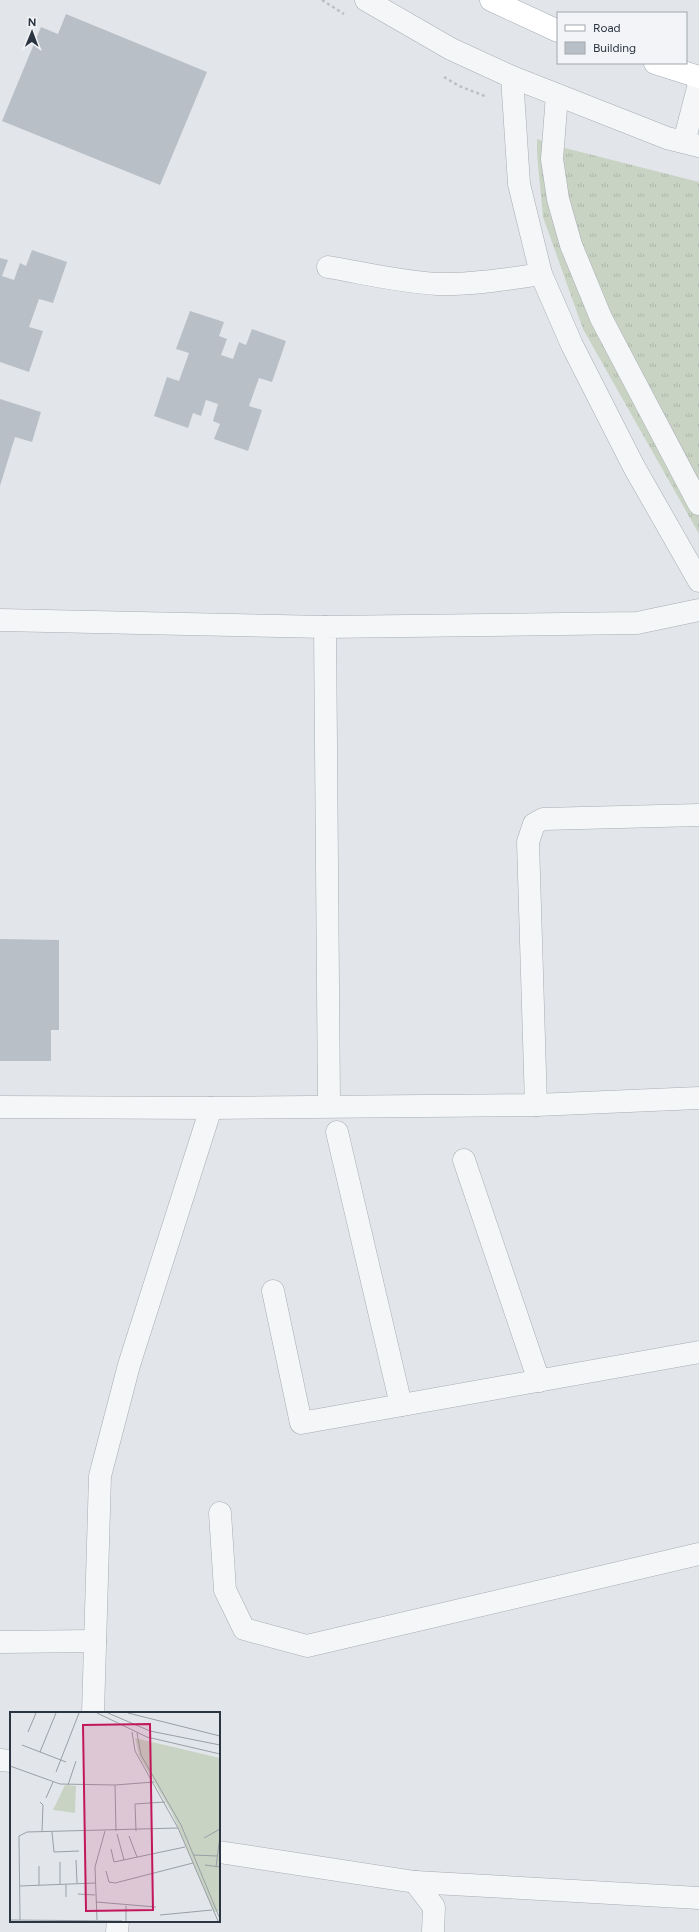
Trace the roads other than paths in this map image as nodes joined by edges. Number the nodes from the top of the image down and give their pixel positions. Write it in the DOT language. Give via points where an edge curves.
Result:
graph roads {
  1 [pos="366,0"];
  2 [pos="491,0"];
  3 [pos="557,31"];
  4 [pos="659,64"];
  5 [pos="512,77"];
  6 [pos="699,77"];
  7 [pos="699,84"];
  8 [pos="557,95"];
  9 [pos="691,144"];
  10 [pos="328,267"];
  11 [pos="540,274"];
  12 [pos="699,504"];
  13 [pos="699,581"];
  14 [pos="699,610"];
  15 [pos="0,620"];
  16 [pos="325,627"];
  17 [pos="699,815"];
  18 [pos="699,1098"];
  19 [pos="536,1105"];
  20 [pos="329,1106"];
  21 [pos="0,1107"];
  22 [pos="211,1108"];
  23 [pos="336,1132"];
  24 [pos="464,1160"];
  25 [pos="273,1291"];
  26 [pos="699,1352"];
  27 [pos="539,1381"];
  28 [pos="402,1405"];
  29 [pos="220,1513"];
  30 [pos="699,1554"];
  31 [pos="95,1641"];
  32 [pos="0,1642"];
  33 [pos="93,1712"];
  34 [pos="0,1760"];
  35 [pos="10,1761"];
  36 [pos="220,1852"];
  37 [pos="415,1882"];
  38 [pos="699,1898"];
  39 [pos="118,1922"];
  40 [pos="117,1932"];
  41 [pos="433,1932"];
  1 -- 5 [label="street" via="451,49"];
  2 -- 3 [label="main road"];
  4 -- 6 [label="main road"];
  5 -- 8 [label="street"];
  5 -- 11 [label="street" via="519,184"];
  7 -- 9 [label="street"];
  8 -- 9 [label="street" via="667,138"];
  8 -- 12 [label="street" via="552,159 558,199 571,245 601,318"];
  10 -- 11 [label="street" via="438,284 501,280"];
  11 -- 13 [label="street" via="572,345 634,466"];
  14 -- 16 [label="street" via="637,622"];
  15 -- 16 [label="street"];
  16 -- 20 [label="street"];
  17 -- 19 [label="street" via="543,819 534,824 528,842"];
  18 -- 19 [label="street"];
  19 -- 20 [label="street"];
  20 -- 22 [label="street"];
  21 -- 22 [label="street"];
  22 -- 31 [label="street" via="129,1365 100,1476"];
  23 -- 28 [label="street"];
  24 -- 27 [label="street"];
  25 -- 28 [label="street" via="301,1423"];
  26 -- 27 [label="street"];
  27 -- 28 [label="street"];
  29 -- 30 [label="street" via="225,1590 244,1629 307,1646"];
  31 -- 32 [label="street"];
  31 -- 33 [label="street"];
  34 -- 35 [label="street"];
  36 -- 37 [label="street"];
  37 -- 38 [label="street"];
  37 -- 41 [label="street" via="434,1907"];
  39 -- 40 [label="street"];
}
